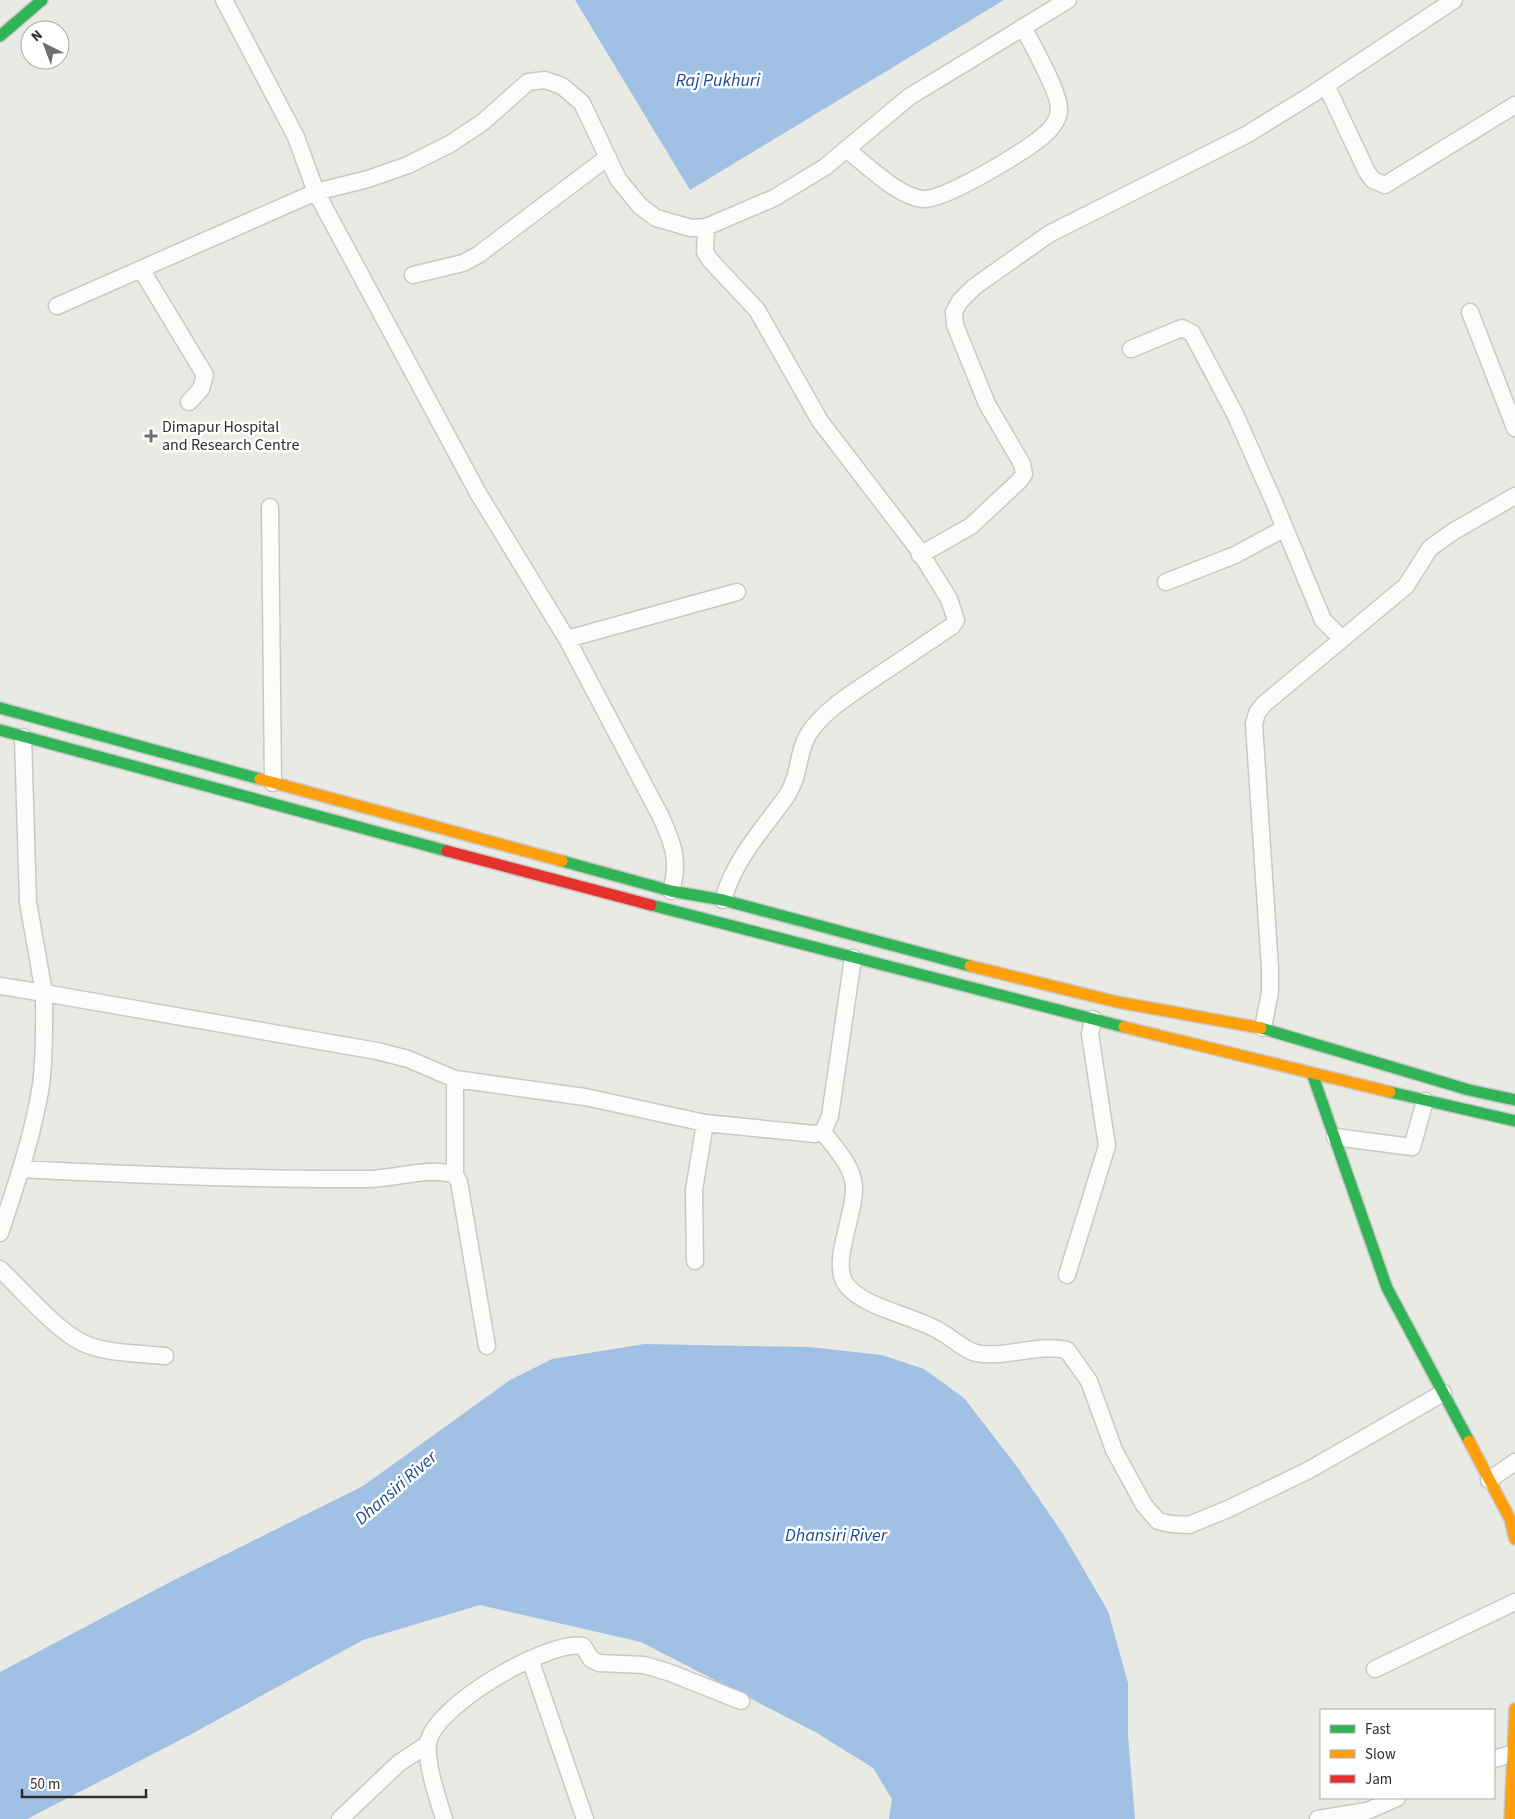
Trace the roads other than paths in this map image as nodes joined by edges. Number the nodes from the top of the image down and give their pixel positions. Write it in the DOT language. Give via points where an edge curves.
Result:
graph roads {
  1 [pos="42,0"];
  2 [pos="224,0"];
  3 [pos="1068,0"];
  4 [pos="1454,0"];
  5 [pos="1023,27"];
  6 [pos="0,36"];
  7 [pos="1326,85"];
  8 [pos="1515,105"];
  9 [pos="846,149"];
  10 [pos="608,157"];
  11 [pos="316,192"];
  12 [pos="706,227"];
  13 [pos="141,269"];
  14 [pos="413,276"];
  15 [pos="57,306"];
  16 [pos="1470,312"];
  17 [pos="1131,349"];
  18 [pos="189,402"];
  19 [pos="1515,428"];
  20 [pos="1515,496"];
  21 [pos="270,507"];
  22 [pos="1285,528"];
  23 [pos="920,556"];
  24 [pos="1166,582"];
  25 [pos="736,592"];
  26 [pos="567,639"];
  27 [pos="1342,639"];
  28 [pos="0,708"];
  29 [pos="0,730"];
  30 [pos="23,737"];
  31 [pos="273,783"];
  32 [pos="671,891"];
  33 [pos="723,900"];
  34 [pos="854,958"];
  35 [pos="0,986"];
  36 [pos="44,993"];
  37 [pos="1093,1019"];
  38 [pos="1262,1028"];
  39 [pos="1313,1076"];
  40 [pos="455,1079"];
  41 [pos="1515,1100"];
  42 [pos="1425,1101"];
  43 [pos="1515,1121"];
  44 [pos="705,1123"];
  45 [pos="823,1132"];
  46 [pos="1334,1137"];
  47 [pos="22,1169"];
  48 [pos="455,1175"];
  49 [pos="0,1233"];
  50 [pos="695,1261"];
  51 [pos="0,1269"];
  52 [pos="1067,1275"];
  53 [pos="487,1346"];
  54 [pos="165,1356"];
  55 [pos="1443,1393"];
  56 [pos="1515,1462"];
  57 [pos="1489,1480"];
  58 [pos="1515,1539"];
  59 [pos="1515,1602"];
  60 [pos="530,1659"];
  61 [pos="1375,1669"];
  62 [pos="740,1700"];
  63 [pos="1515,1709"];
  64 [pos="428,1744"];
  65 [pos="1514,1753"];
  66 [pos="1495,1759"];
  67 [pos="1395,1799"];
  68 [pos="340,1819"];
  69 [pos="444,1819"];
  70 [pos="585,1819"];
  71 [pos="1318,1819"];
  72 [pos="1510,1819"];
  1 -- 6 [label="main road"];
  2 -- 11 [label="street" via="296,137"];
  3 -- 5 [label="street"];
  4 -- 7 [label="street"];
  5 -- 9 [label="street" via="909,97"];
  5 -- 9 [label="street" via="1056,97 1059,111 1055,124 1042,137 956,190 935,199 904,194"];
  7 -- 8 [label="street" via="1367,172 1374,180 1385,184"];
  7 -- 23 [label="street" via="1246,135 1049,234 974,287 960,301 954,312 955,325 987,404 1022,464 1024,474 971,526"];
  9 -- 12 [label="street" via="825,167 774,198"];
  10 -- 11 [label="street" via="582,103 562,86 545,80 528,82 483,122 450,144 368,179"];
  10 -- 12 [label="street" via="618,179 640,206 656,218 691,228"];
  10 -- 14 [label="street" via="478,255 463,263"];
  11 -- 13 [label="street"];
  11 -- 26 [label="street" via="478,493"];
  12 -- 23 [label="street" via="704,252 757,310 820,421"];
  13 -- 15 [label="street"];
  13 -- 18 [label="street" via="204,375 201,389"];
  16 -- 19 [label="street"];
  17 -- 22 [label="street" via="1182,328 1192,333 1235,414"];
  20 -- 27 [label="street" via="1430,548 1406,586"];
  21 -- 31 [label="street"];
  22 -- 24 [label="street" via="1235,555"];
  22 -- 27 [label="street" via="1323,620"];
  23 -- 33 [label="street" via="949,599 956,620 952,626 837,704 820,720 803,746 798,773 789,792 738,861"];
  25 -- 26 [label="street"];
  26 -- 32 [label="street" via="674,847 675,878"];
  27 -- 38 [label="street" via="1264,704 1257,712 1254,724 1270,969 1270,992"];
  28 -- 31 [label="main road"];
  29 -- 30 [label="main road"];
  30 -- 34 [label="main road" via="330,822"];
  30 -- 36 [label="street" via="28,902"];
  31 -- 32 [label="main road"];
  32 -- 33 [label="main road"];
  33 -- 38 [label="main road" via="1108,1000"];
  34 -- 37 [label="main road"];
  34 -- 45 [label="street" via="830,1116"];
  35 -- 36 [label="street"];
  36 -- 40 [label="street" via="377,1051 408,1059"];
  36 -- 47 [label="street" via="40,1086"];
  37 -- 39 [label="main road"];
  37 -- 52 [label="street" via="1090,1034 1107,1146"];
  38 -- 41 [label="main road" via="1469,1090"];
  39 -- 42 [label="main road"];
  39 -- 46 [label="main road"];
  40 -- 44 [label="street" via="585,1097"];
  40 -- 48 [label="street"];
  42 -- 43 [label="main road"];
  42 -- 46 [label="street" via="1412,1147"];
  44 -- 45 [label="street" via="805,1134"];
  44 -- 50 [label="street" via="694,1190"];
  45 -- 55 [label="street" via="849,1166 854,1187 841,1257 847,1286 876,1305 921,1322 953,1339 964,1349 988,1354 1050,1346 1067,1350 1090,1381 1114,1450 1144,1505 1158,1521 1189,1525 1228,1509 1310,1470"];
  46 -- 55 [label="main road" via="1387,1288"];
  47 -- 48 [label="street" via="124,1175 362,1179 442,1171"];
  47 -- 49 [label="street"];
  48 -- 53 [label="street"];
  51 -- 54 [label="street" via="64,1330 82,1342 100,1349"];
  55 -- 57 [label="main road"];
  56 -- 57 [label="street"];
  57 -- 58 [label="main road" via="1510,1519"];
  59 -- 61 [label="street"];
  60 -- 62 [label="street" via="570,1646 583,1646 591,1659 599,1663 644,1665"];
  60 -- 64 [label="street" via="491,1679 446,1715 433,1731"];
  60 -- 70 [label="street"];
  63 -- 65 [label="main road"];
  64 -- 68 [label="street" via="399,1763"];
  64 -- 69 [label="street"];
  65 -- 66 [label="street"];
  65 -- 72 [label="main road"];
  67 -- 71 [label="street" via="1368,1811"];
}
